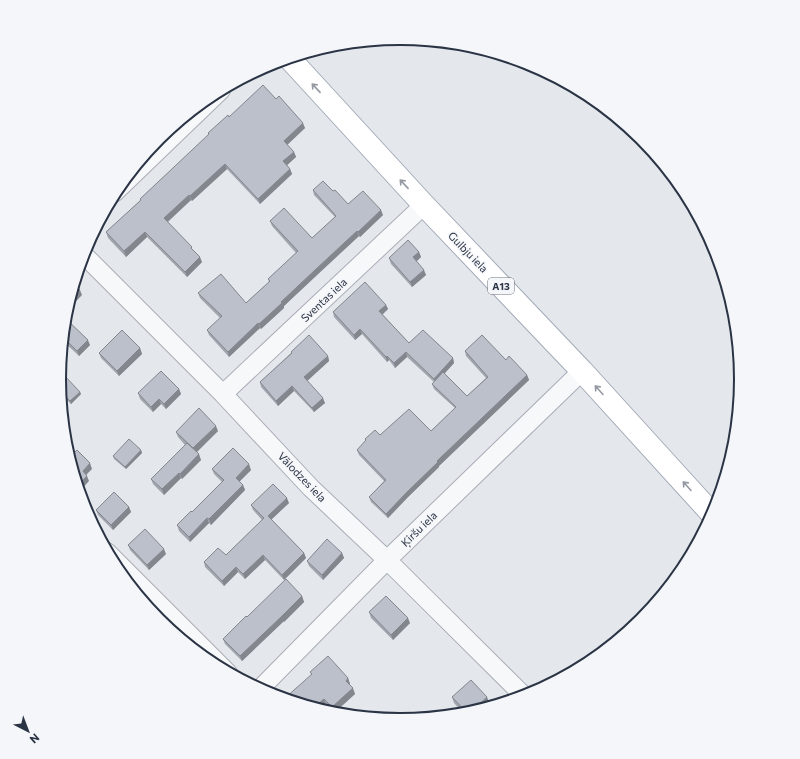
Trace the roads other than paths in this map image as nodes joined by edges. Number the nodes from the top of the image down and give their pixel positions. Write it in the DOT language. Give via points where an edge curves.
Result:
graph roads {
  1 [pos="293,63"];
  2 [pos="196,114"];
  3 [pos="148,160"];
  4 [pos="424,205"];
  5 [pos="88,259"];
  6 [pos="582,371"];
  7 [pos="224,394"];
  8 [pos="708,510"];
  9 [pos="387,560"];
  10 [pos="127,572"];
  11 [pos="210,655"];
  12 [pos="264,685"];
  13 [pos="520,692"];
  4 -- 1 [label="main road, Gulbju iela / A13, one-way"];
  2 -- 3 [label="street"];
  4 -- 6 [label="main road, Gulbju iela / A13"];
  4 -- 7 [label="street, Sventas iela"];
  5 -- 7 [label="street, Vālodzes iela"];
  8 -- 6 [label="main road, Gulbju iela / A13, one-way"];
  6 -- 9 [label="street, Ķiršu iela"];
  7 -- 9 [label="street, Vālodzes iela" via="311,488"];
  9 -- 12 [label="street, Ķiršu iela"];
  9 -- 13 [label="street, Vālodzes iela"];
  10 -- 11 [label="street"];
}
